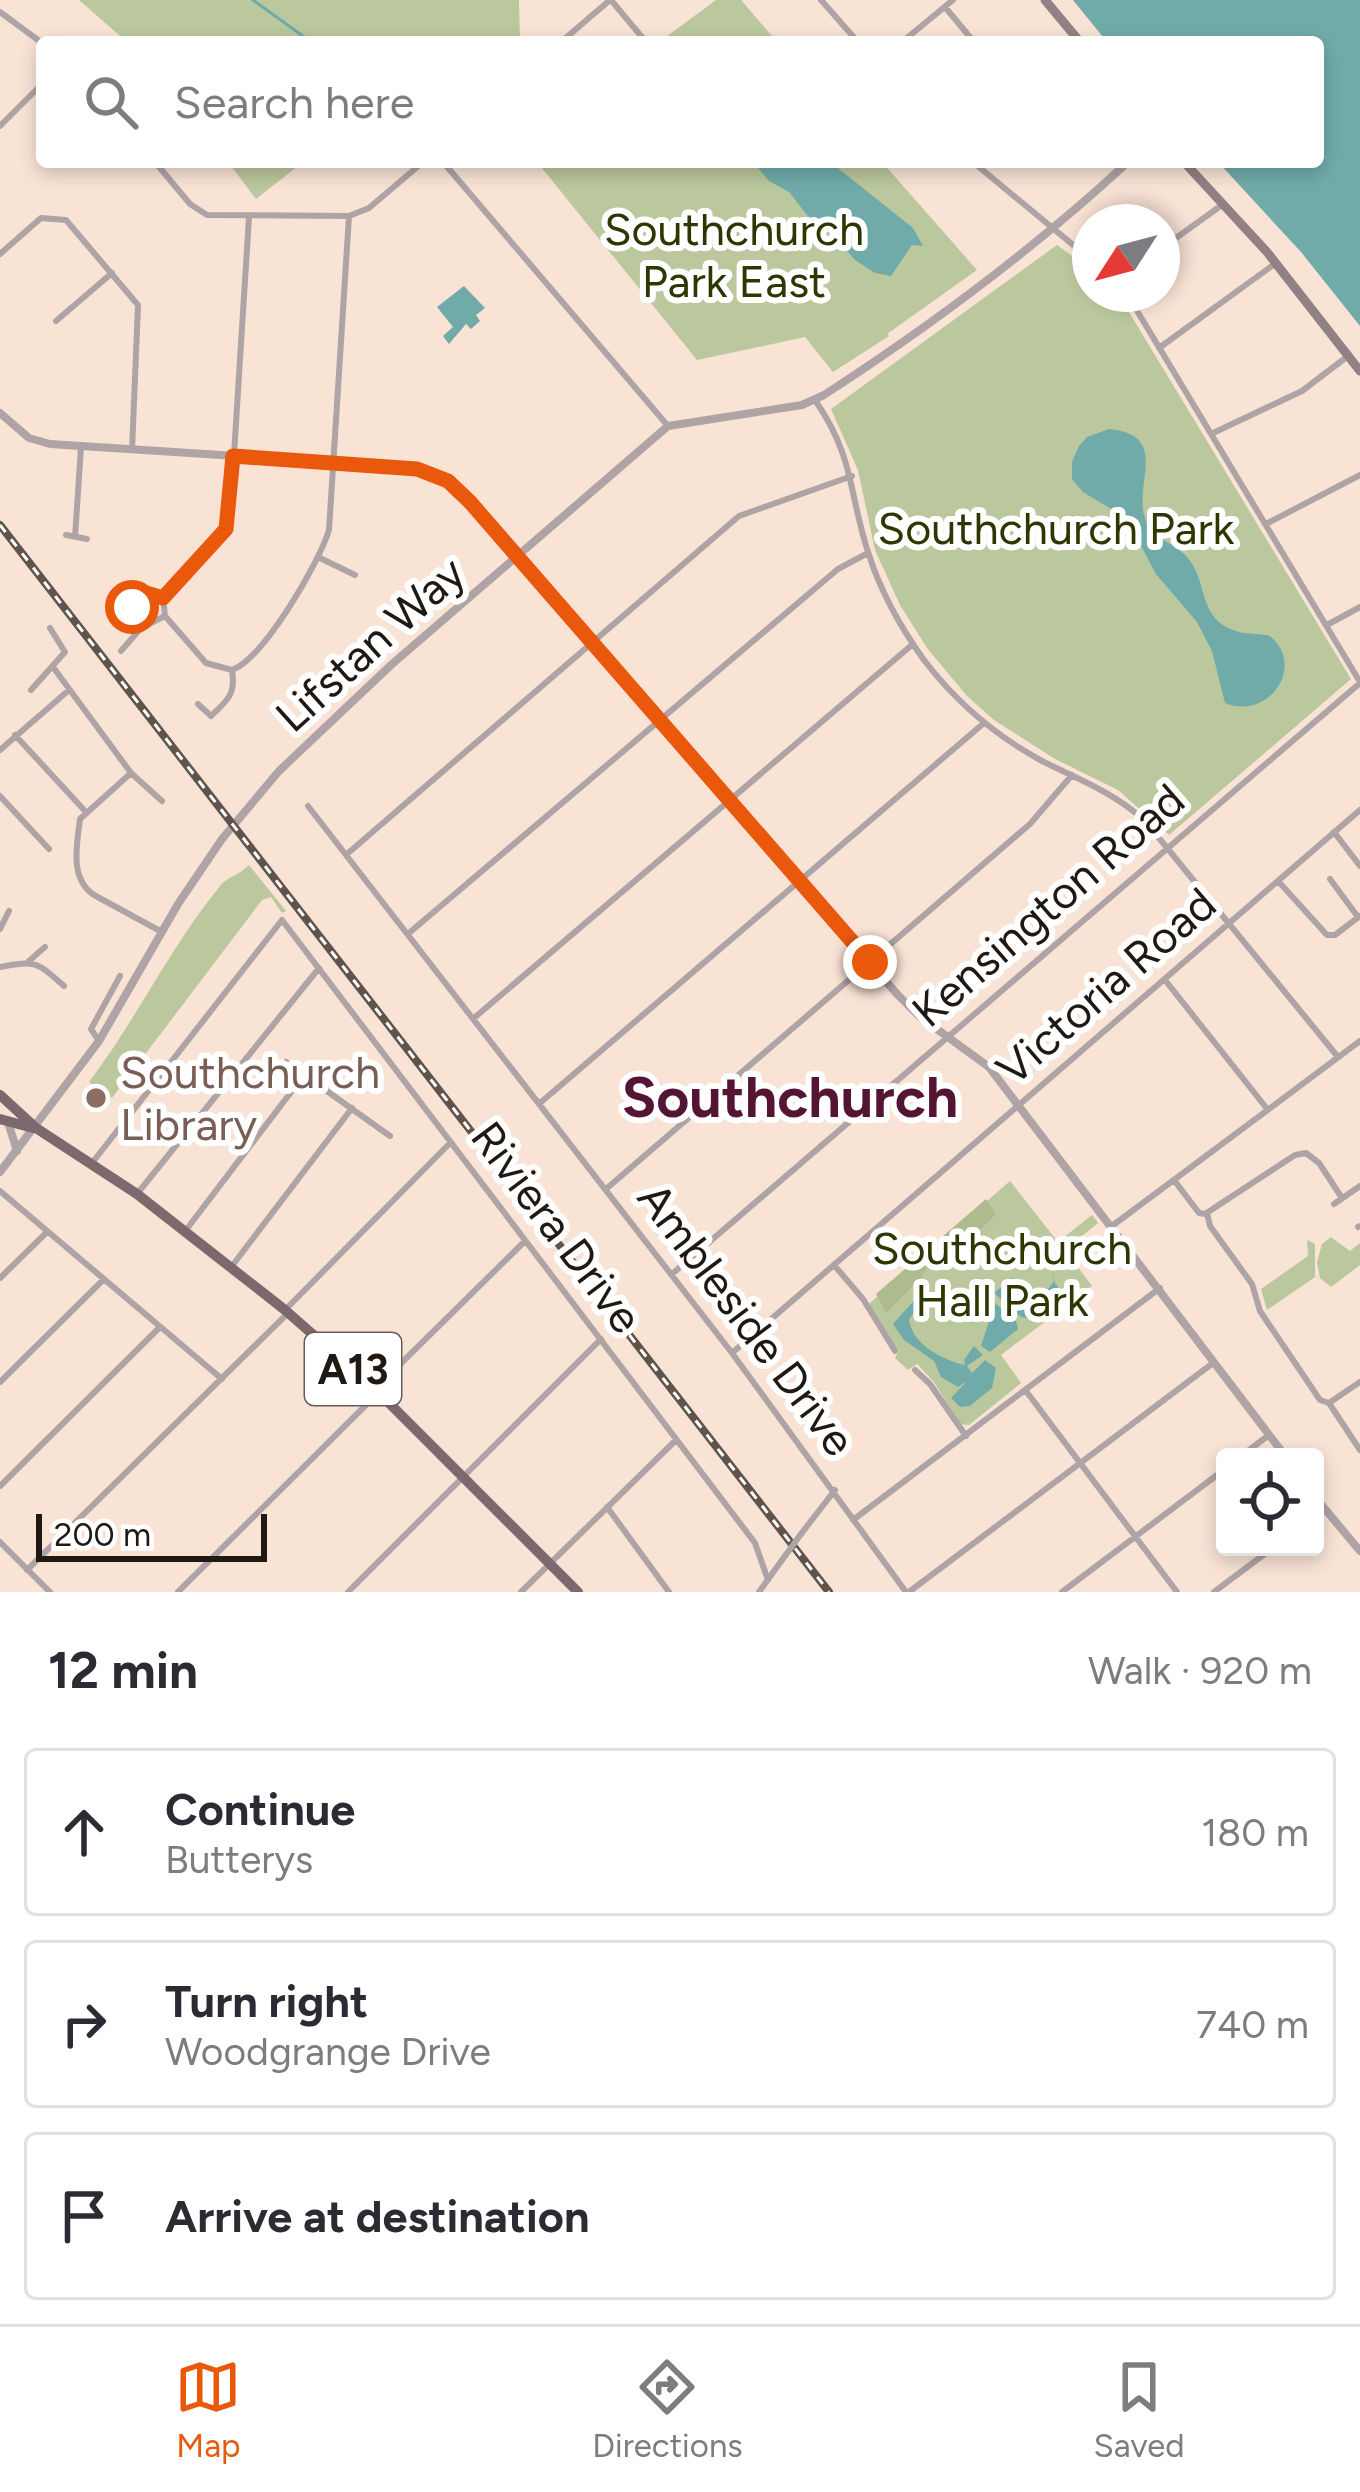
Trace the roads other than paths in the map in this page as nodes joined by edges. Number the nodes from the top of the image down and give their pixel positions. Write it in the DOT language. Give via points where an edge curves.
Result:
graph roads {
  1 [pos="611,0"];
  2 [pos="821,0"];
  3 [pos="953,0"];
  4 [pos="1045,0"];
  5 [pos="945,7"];
  6 [pos="0,12"];
  7 [pos="568,36"];
  8 [pos="641,36"];
  9 [pos="853,36"];
  10 [pos="909,36"];
  11 [pos="969,36"];
  12 [pos="1075,36"];
  13 [pos="36,39"];
  14 [pos="36,90"];
  15 [pos="0,126"];
  16 [pos="160,168"];
  17 [pos="416,168"];
  18 [pos="448,168"];
  19 [pos="980,168"];
  20 [pos="1121,168"];
  21 [pos="1190,168"];
  22 [pos="1224,203"];
  23 [pos="349,216"];
  24 [pos="249,217"];
  25 [pos="1054,230"];
  26 [pos="1180,235"];
  27 [pos="1072,244"];
  28 [pos="0,254"];
  29 [pos="1276,263"];
  30 [pos="112,273"];
  31 [pos="1138,312"];
  32 [pos="56,321"];
  33 [pos="1159,348"];
  34 [pos="1349,356"];
  35 [pos="1360,371"];
  36 [pos="815,400"];
  37 [pos="0,413"];
  38 [pos="668,426"];
  39 [pos="1211,434"];
  40 [pos="81,447"];
  41 [pos="132,451"];
  42 [pos="233,456"];
  43 [pos="333,462"];
  44 [pos="1360,475"];
  45 [pos="852,476"];
  46 [pos="1266,524"];
  47 [pos="87,539"];
  48 [pos="868,553"];
  49 [pos="517,556"];
  50 [pos="320,558"];
  51 [pos="355,575"];
  52 [pos="163,598"];
  53 [pos="1360,607"];
  54 [pos="165,616"];
  55 [pos="1327,626"];
  56 [pos="50,628"];
  57 [pos="141,628"];
  58 [pos="591,640"];
  59 [pos="914,644"];
  60 [pos="121,651"];
  61 [pos="52,668"];
  62 [pos="232,670"];
  63 [pos="1360,682"];
  64 [pos="31,690"];
  65 [pos="69,690"];
  66 [pos="198,704"];
  67 [pos="660,720"];
  68 [pos="984,723"];
  69 [pos="15,735"];
  70 [pos="0,750"];
  71 [pos="131,773"];
  72 [pos="1072,775"];
  73 [pos="0,796"];
  74 [pos="730,800"];
  75 [pos="162,801"];
  76 [pos="308,806"];
  77 [pos="1360,810"];
  78 [pos="85,811"];
  79 [pos="1334,832"];
  80 [pos="1167,845"];
  81 [pos="49,849"];
  82 [pos="347,854"];
  83 [pos="1360,866"];
  84 [pos="1330,879"];
  85 [pos="800,881"];
  86 [pos="1278,881"];
  87 [pos="9,911"];
  88 [pos="1359,917"];
  89 [pos="1230,922"];
  90 [pos="0,929"];
  91 [pos="162,932"];
  92 [pos="409,933"];
  93 [pos="45,946"];
  94 [pos="29,962"];
  95 [pos="870,962"];
  96 [pos="0,968"];
  97 [pos="319,968"];
  98 [pos="120,976"];
  99 [pos="1165,980"];
  100 [pos="64,986"];
  101 [pos="474,1018"];
  102 [pos="947,1034"];
  103 [pos="99,1041"];
  104 [pos="1360,1041"];
  105 [pos="1338,1057"];
  106 [pos="286,1062"];
  107 [pos="304,1075"];
  108 [pos="0,1095"];
  109 [pos="540,1103"];
  110 [pos="1019,1105"];
  111 [pos="352,1108"];
  112 [pos="1268,1110"];
  113 [pos="4,1121"];
  114 [pos="36,1128"];
  115 [pos="390,1136"];
  116 [pos="452,1142"];
  117 [pos="17,1153"];
  118 [pos="92,1163"];
  119 [pos="0,1172"];
  120 [pos="1174,1180"];
  121 [pos="1360,1186"];
  122 [pos="606,1189"];
  123 [pos="0,1191"];
  124 [pos="136,1194"];
  125 [pos="1342,1198"];
  126 [pos="1334,1204"];
  127 [pos="1208,1213"];
  128 [pos="1112,1226"];
  129 [pos="186,1230"];
  130 [pos="46,1232"];
  131 [pos="525,1241"];
  132 [pos="834,1265"];
  133 [pos="232,1266"];
  134 [pos="671,1274"];
  135 [pos="0,1278"];
  136 [pos="104,1279"];
  137 [pos="1160,1288"];
  138 [pos="287,1311"];
  139 [pos="160,1327"];
  140 [pos="601,1339"];
  141 [pos="895,1351"];
  142 [pos="732,1353"];
  143 [pos="1214,1362"];
  144 [pos="915,1370"];
  145 [pos="222,1379"];
  146 [pos="0,1382"];
  147 [pos="1360,1382"];
  148 [pos="377,1390"];
  149 [pos="1026,1390"];
  150 [pos="1328,1403"];
  151 [pos="1269,1435"];
  152 [pos="965,1436"];
  153 [pos="676,1441"];
  154 [pos="1252,1448"];
  155 [pos="1279,1448"];
  156 [pos="1360,1450"];
  157 [pos="1081,1463"];
  158 [pos="1216,1475"];
  159 [pos="464,1477"];
  160 [pos="0,1486"];
  161 [pos="836,1490"];
  162 [pos="608,1508"];
  163 [pos="1324,1509"];
  164 [pos="853,1520"];
  165 [pos="1136,1537"];
  166 [pos="0,1542"];
  167 [pos="1360,1551"];
  168 [pos="1262,1556"];
  169 [pos="550,1563"];
  170 [pos="27,1570"];
  171 [pos="768,1580"];
  172 [pos="50,1592"];
  173 [pos="178,1592"];
  174 [pos="348,1592"];
  175 [pos="521,1592"];
  176 [pos="578,1592"];
  177 [pos="670,1592"];
  178 [pos="759,1592"];
  179 [pos="908,1592"];
  180 [pos="1062,1592"];
  181 [pos="1177,1592"];
  182 [pos="1214,1592"];
  1 -- 7 [label="street"];
  1 -- 8 [label="street"];
  2 -- 9 [label="street"];
  3 -- 5 [label="street"];
  4 -- 12 [label="main road"];
  5 -- 10 [label="street"];
  5 -- 11 [label="street"];
  6 -- 13 [label="street"];
  14 -- 15 [label="street"];
  16 -- 24 [label="street" via="197,211"];
  17 -- 23 [label="street"];
  18 -- 38 [label="street"];
  19 -- 25 [label="street"];
  20 -- 25 [label="street"];
  21 -- 22 [label="main road"];
  22 -- 26 [label="street"];
  22 -- 29 [label="main road"];
  23 -- 24 [label="street"];
  23 -- 43 [label="street"];
  24 -- 42 [label="street"];
  25 -- 27 [label="street"];
  25 -- 36 [label="street"];
  28 -- 30 [label="street" via="41,218 66,220"];
  29 -- 33 [label="street"];
  29 -- 34 [label="main road"];
  30 -- 32 [label="street"];
  30 -- 41 [label="street" via="140,313"];
  31 -- 33 [label="street"];
  33 -- 39 [label="street"];
  34 -- 35 [label="main road"];
  34 -- 39 [label="street" via="1302,391"];
  36 -- 38 [label="street"];
  36 -- 45 [label="street"];
  37 -- 40 [label="street" via="29,438"];
  38 -- 49 [label="street, Lifstan Way"];
  39 -- 46 [label="street"];
  40 -- 41 [label="street"];
  40 -- 47 [label="street" via="71,536"];
  41 -- 42 [label="street"];
  42 -- 43 [label="street"];
  42 -- 52 [label="street" via="226,529"];
  43 -- 49 [label="street" via="438,476"];
  43 -- 50 [label="street"];
  44 -- 46 [label="street"];
  45 -- 48 [label="street"];
  45 -- 58 [label="street" via="739,515"];
  46 -- 55 [label="street"];
  48 -- 59 [label="street"];
  48 -- 67 [label="street" via="838,569"];
  49 -- 58 [label="street"];
  49 -- 91 [label="street, Lifstan Way" via="270,781"];
  50 -- 51 [label="street"];
  50 -- 62 [label="street" via="251,658"];
  52 -- 54 [label="street"];
  52 -- 57 [label="street" via="146,593 132,607 131,621"];
  53 -- 55 [label="street"];
  54 -- 57 [label="street"];
  54 -- 62 [label="street" via="206,663"];
  55 -- 63 [label="street"];
  56 -- 61 [label="street" via="65,648"];
  57 -- 60 [label="street"];
  58 -- 67 [label="street"];
  58 -- 82 [label="street"];
  59 -- 68 [label="street"];
  59 -- 74 [label="street"];
  61 -- 64 [label="street"];
  61 -- 65 [label="street"];
  62 -- 66 [label="street" via="231,696 211,716"];
  63 -- 80 [label="street, Kensington Road"];
  65 -- 69 [label="street"];
  65 -- 71 [label="street"];
  67 -- 74 [label="street"];
  67 -- 92 [label="street"];
  68 -- 72 [label="street"];
  68 -- 85 [label="street"];
  69 -- 70 [label="street"];
  69 -- 78 [label="street"];
  71 -- 75 [label="street"];
  71 -- 78 [label="street"];
  72 -- 80 [label="street" via="1135,812"];
  72 -- 95 [label="street" via="1030,824"];
  73 -- 81 [label="street"];
  74 -- 85 [label="street"];
  74 -- 101 [label="street"];
  76 -- 82 [label="street, Ambleside Drive"];
  77 -- 79 [label="street, Victoria Road"];
  78 -- 91 [label="street" via="76,848 84,888"];
  79 -- 83 [label="street"];
  79 -- 86 [label="street, Victoria Road"];
  80 -- 89 [label="street"];
  80 -- 102 [label="street, Kensington Road"];
  82 -- 92 [label="street, Ambleside Drive"];
  84 -- 88 [label="street"];
  85 -- 95 [label="street"];
  85 -- 109 [label="street"];
  86 -- 88 [label="street" via="1327,935"];
  86 -- 89 [label="street, Victoria Road"];
  87 -- 90 [label="street"];
  89 -- 99 [label="street, Victoria Road"];
  89 -- 105 [label="street"];
  91 -- 103 [label="street, Lifstan Way"];
  92 -- 101 [label="street, Ambleside Drive"];
  93 -- 94 [label="street"];
  94 -- 96 [label="street"];
  94 -- 100 [label="street"];
  95 -- 102 [label="street" via="912,1010"];
  95 -- 122 [label="street"];
  97 -- 116 [label="street, Riviera Drive"];
  97 -- 118 [label="street, Riviera Drive" via="282,920"];
  97 -- 124 [label="street"];
  98 -- 103 [label="street, Lifstan Way" via="92,1029"];
  99 -- 110 [label="street, Victoria Road"];
  99 -- 112 [label="street"];
  101 -- 109 [label="street, Ambleside Drive"];
  102 -- 110 [label="street" via="984,1061"];
  102 -- 134 [label="street, Kensington Road"];
  103 -- 114 [label="street, Lifstan Way"];
  104 -- 105 [label="street"];
  105 -- 112 [label="street"];
  106 -- 107 [label="street"];
  107 -- 111 [label="street"];
  107 -- 129 [label="street"];
  108 -- 114 [label="main road, A13"];
  109 -- 122 [label="street, Ambleside Drive"];
  110 -- 128 [label="street"];
  110 -- 132 [label="street, Victoria Road"];
  111 -- 115 [label="street"];
  111 -- 133 [label="street"];
  112 -- 120 [label="street"];
  113 -- 114 [label="main road, A13"];
  113 -- 117 [label="street"];
  114 -- 117 [label="street, Lifstan Way"];
  114 -- 118 [label="main road, A13"];
  116 -- 131 [label="street, Riviera Drive"];
  116 -- 138 [label="street"];
  117 -- 119 [label="street, Lifstan Way"];
  118 -- 124 [label="main road, A13"];
  120 -- 127 [label="street" via="1199,1213"];
  120 -- 128 [label="street"];
  121 -- 125 [label="street"];
  122 -- 134 [label="street, Ambleside Drive"];
  123 -- 130 [label="street"];
  124 -- 129 [label="main road, A13"];
  125 -- 126 [label="street"];
  125 -- 127 [label="street" via="1316,1159 1298,1154"];
  127 -- 150 [label="street" via="1263,1316"];
  128 -- 137 [label="street"];
  129 -- 133 [label="main road, A13"];
  130 -- 135 [label="street"];
  130 -- 136 [label="street"];
  131 -- 140 [label="street, Riviera Drive"];
  131 -- 148 [label="street"];
  132 -- 141 [label="street"];
  132 -- 142 [label="street, Victoria Road"];
  133 -- 138 [label="main road, A13"];
  134 -- 142 [label="street, Ambleside Drive"];
  136 -- 139 [label="street"];
  136 -- 146 [label="street"];
  137 -- 143 [label="street"];
  137 -- 149 [label="street"];
  138 -- 145 [label="street"];
  138 -- 148 [label="main road, A13"];
  139 -- 145 [label="street"];
  139 -- 160 [label="street"];
  140 -- 153 [label="street, Riviera Drive"];
  140 -- 159 [label="street"];
  142 -- 161 [label="street, Ambleside Drive"];
  143 -- 151 [label="street"];
  143 -- 157 [label="street"];
  144 -- 152 [label="street"];
  145 -- 170 [label="street"];
  147 -- 150 [label="street"];
  148 -- 159 [label="main road, A13"];
  148 -- 173 [label="street"];
  149 -- 152 [label="street"];
  149 -- 157 [label="street"];
  150 -- 156 [label="street"];
  151 -- 154 [label="street"];
  151 -- 155 [label="street"];
  152 -- 164 [label="street"];
  153 -- 162 [label="street"];
  153 -- 171 [label="street, Riviera Drive" via="755,1543"];
  157 -- 165 [label="street"];
  157 -- 179 [label="street"];
  158 -- 165 [label="street"];
  159 -- 169 [label="main road, A13"];
  159 -- 174 [label="street"];
  161 -- 164 [label="street, Ambleside Drive"];
  161 -- 171 [label="street, bridge"];
  162 -- 169 [label="street"];
  162 -- 177 [label="street"];
  163 -- 167 [label="street"];
  164 -- 179 [label="street, Ambleside Drive"];
  165 -- 180 [label="street"];
  165 -- 181 [label="street"];
  166 -- 170 [label="street"];
  168 -- 182 [label="street"];
  169 -- 175 [label="street"];
  169 -- 176 [label="main road, A13"];
  170 -- 172 [label="street"];
  171 -- 178 [label="street"];
}
